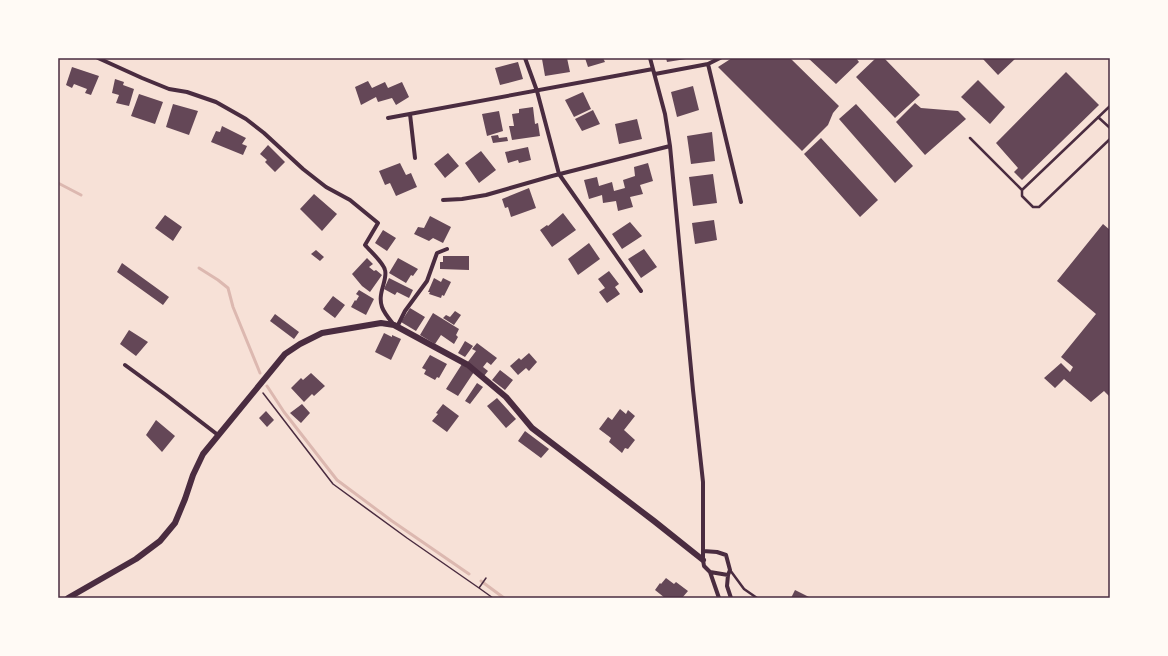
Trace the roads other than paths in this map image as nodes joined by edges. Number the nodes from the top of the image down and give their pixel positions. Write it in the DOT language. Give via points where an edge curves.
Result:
graph roads {
  1 [pos="98,58"];
  2 [pos="525,58"];
  3 [pos="650,58"];
  4 [pos="720,58"];
  5 [pos="708,64"];
  6 [pos="653,69"];
  7 [pos="655,74"];
  8 [pos="537,91"];
  9 [pos="1110,106"];
  10 [pos="410,114"];
  11 [pos="1098,117"];
  12 [pos="388,118"];
  13 [pos="1110,128"];
  14 [pos="970,138"];
  15 [pos="1110,139"];
  16 [pos="670,146"];
  17 [pos="415,158"];
  18 [pos="559,174"];
  19 [pos="1022,190"];
  20 [pos="443,200"];
  21 [pos="741,202"];
  22 [pos="447,249"];
  23 [pos="641,291"];
  24 [pos="395,326"];
  25 [pos="125,365"];
  26 [pos="218,435"];
  27 [pos="703,551"];
  28 [pos="703,560"];
  29 [pos="730,570"];
  30 [pos="710,572"];
  31 [pos="728,575"];
  32 [pos="68,598"];
  33 [pos="719,598"];
  34 [pos="731,598"];
  35 [pos="757,598"];
  1 -- 24 [label="street" via="169,89 216,102 246,119 309,174 350,200 378,223 365,245 385,270 380,293 382,307"];
  2 -- 8 [label="street"];
  3 -- 6 [label="street"];
  4 -- 5 [label="street"];
  5 -- 7 [label="street"];
  5 -- 21 [label="street"];
  6 -- 7 [label="street"];
  6 -- 8 [label="street"];
  7 -- 16 [label="street"];
  8 -- 10 [label="street"];
  8 -- 18 [label="street"];
  9 -- 11 [label="lane"];
  10 -- 12 [label="street"];
  10 -- 17 [label="street"];
  11 -- 13 [label="lane"];
  11 -- 19 [label="lane"];
  14 -- 19 [label="lane"];
  15 -- 19 [label="lane" via="1039,207 1033,207 1022,196"];
  16 -- 18 [label="street"];
  16 -- 27 [label="street" via="702,482"];
  18 -- 20 [label="street" via="486,195"];
  18 -- 23 [label="street"];
  22 -- 24 [label="street" via="437,253 427,281"];
  24 -- 26 [label="street" via="381,323 322,333 300,344 285,354"];
  24 -- 28 [label="street" via="468,365 506,397 532,428"];
  25 -- 26 [label="street"];
  26 -- 32 [label="street" via="202,454 175,522 160,541 136,560"];
  27 -- 28 [label="street"];
  27 -- 29 [label="street" via="726,556"];
  28 -- 30 [label="street" via="704,566"];
  29 -- 31 [label="street"];
  29 -- 35 [label="lane" via="744,589"];
  30 -- 31 [label="street"];
  30 -- 33 [label="street"];
  31 -- 34 [label="street" via="727,586"];
}
